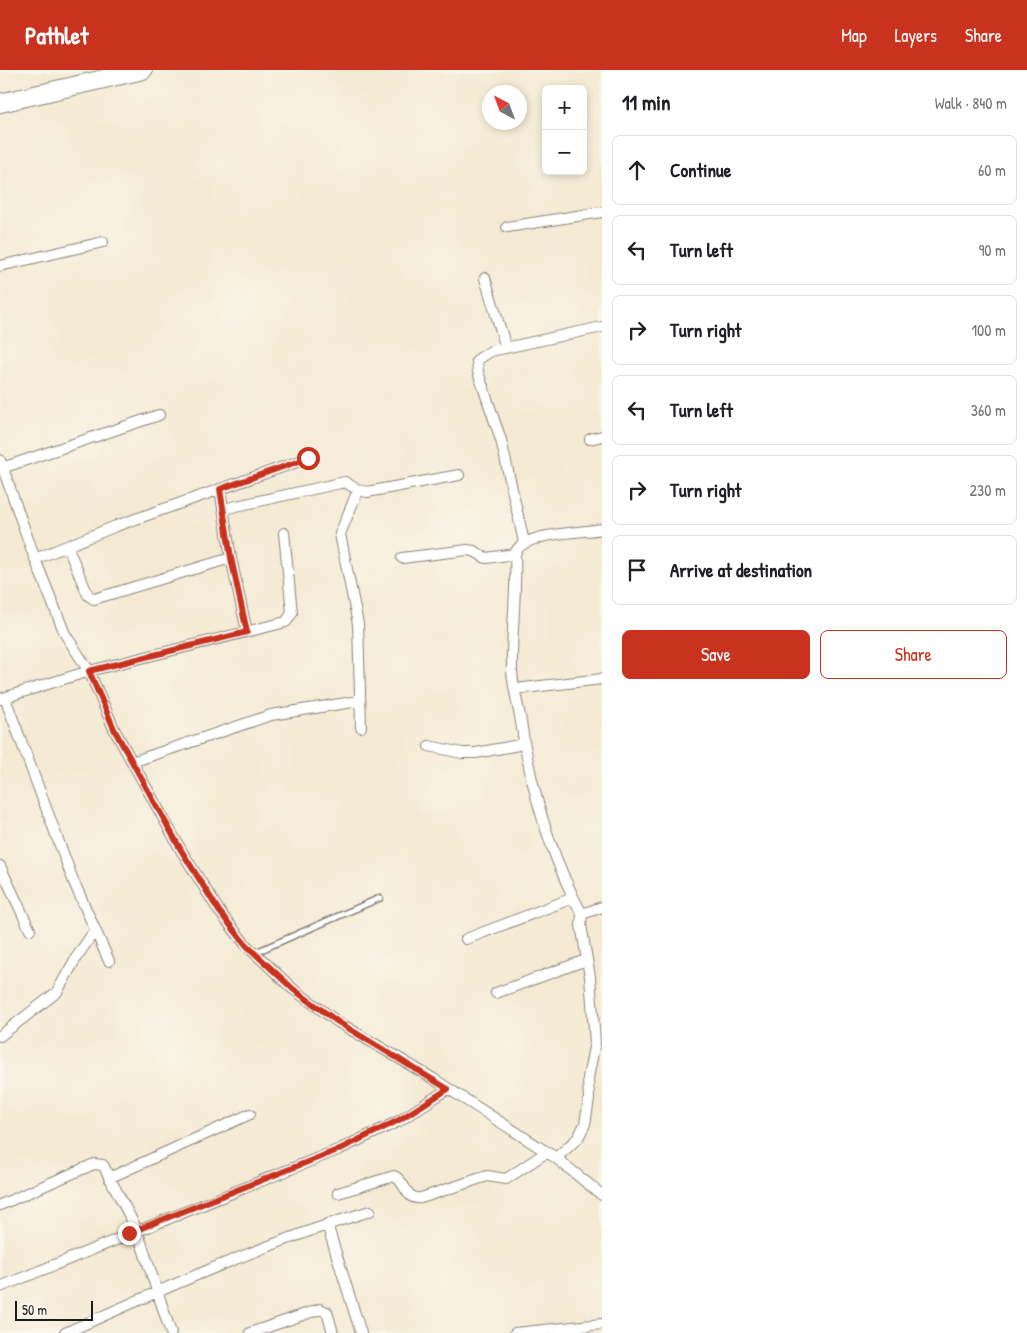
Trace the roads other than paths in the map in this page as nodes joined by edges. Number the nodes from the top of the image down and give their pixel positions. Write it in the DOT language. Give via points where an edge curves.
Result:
graph roads {
  1 [pos="143,70"];
  2 [pos="0,103"];
  3 [pos="602,212"];
  4 [pos="507,227"];
  5 [pos="103,242"];
  6 [pos="0,266"];
  7 [pos="484,278"];
  8 [pos="602,327"];
  9 [pos="506,348"];
  10 [pos="159,415"];
  11 [pos="602,436"];
  12 [pos="590,439"];
  13 [pos="308,458"];
  14 [pos="1,464"];
  15 [pos="459,475"];
  16 [pos="220,489"];
  17 [pos="358,490"];
  18 [pos="223,509"];
  19 [pos="602,529"];
  20 [pos="284,533"];
  21 [pos="524,542"];
  22 [pos="67,546"];
  23 [pos="515,554"];
  24 [pos="231,558"];
  25 [pos="402,558"];
  26 [pos="35,559"];
  27 [pos="247,632"];
  28 [pos="89,671"];
  29 [pos="602,679"];
  30 [pos="515,689"];
  31 [pos="2,699"];
  32 [pos="359,701"];
  33 [pos="361,727"];
  34 [pos="524,744"];
  35 [pos="429,746"];
  36 [pos="132,762"];
  37 [pos="0,866"];
  38 [pos="380,898"];
  39 [pos="573,898"];
  40 [pos="602,907"];
  41 [pos="582,914"];
  42 [pos="30,930"];
  43 [pos="95,930"];
  44 [pos="466,940"];
  45 [pos="254,953"];
  46 [pos="586,960"];
  47 [pos="108,961"];
  48 [pos="496,993"];
  49 [pos="0,1036"];
  50 [pos="448,1089"];
  51 [pos="250,1114"];
  52 [pos="546,1152"];
  53 [pos="556,1158"];
  54 [pos="109,1178"];
  55 [pos="338,1193"];
  56 [pos="602,1195"];
  57 [pos="0,1205"];
  58 [pos="370,1212"];
  59 [pos="327,1224"];
  60 [pos="137,1230"];
  61 [pos="0,1287"];
  62 [pos="157,1292"];
  63 [pos="602,1324"];
  64 [pos="530,1332"];
  65 [pos="65,1333"];
  66 [pos="171,1333"];
  67 [pos="250,1333"];
  68 [pos="333,1333"];
  69 [pos="361,1333"];
  70 [pos="515,1333"];
  1 -- 2 [label="highway"];
  3 -- 4 [label="street"];
  5 -- 6 [label="street"];
  7 -- 9 [label="street"];
  8 -- 9 [label="street"];
  9 -- 21 [label="street" via="479,357 476,368 501,440"];
  10 -- 14 [label="street"];
  11 -- 12 [label="street"];
  13 -- 16 [label="street"];
  14 -- 26 [label="street"];
  15 -- 17 [label="street" via="374,491"];
  16 -- 18 [label="street"];
  16 -- 22 [label="street"];
  17 -- 18 [label="street" via="345,482"];
  17 -- 32 [label="street" via="340,534 358,624"];
  18 -- 24 [label="street"];
  19 -- 21 [label="street" via="544,536"];
  20 -- 27 [label="street" via="291,617 280,624"];
  21 -- 23 [label="street"];
  22 -- 24 [label="street" via="88,595 94,600"];
  22 -- 26 [label="street"];
  23 -- 25 [label="street" via="486,558 467,550"];
  23 -- 30 [label="street" via="512,674"];
  24 -- 27 [label="street"];
  26 -- 28 [label="street" via="65,634"];
  27 -- 28 [label="street"];
  28 -- 31 [label="street"];
  28 -- 36 [label="street"];
  29 -- 30 [label="street"];
  30 -- 34 [label="street"];
  31 -- 43 [label="street"];
  32 -- 33 [label="street"];
  32 -- 36 [label="street" via="271,715"];
  34 -- 35 [label="street" via="476,753"];
  34 -- 39 [label="street" via="540,812"];
  36 -- 45 [label="street" via="214,904"];
  37 -- 42 [label="street"];
  38 -- 45 [label="lane"];
  39 -- 41 [label="street"];
  39 -- 44 [label="street"];
  40 -- 41 [label="street"];
  41 -- 46 [label="street" via="580,925"];
  43 -- 47 [label="street"];
  43 -- 49 [label="street" via="57,992"];
  45 -- 50 [label="street" via="293,989 338,1022"];
  46 -- 48 [label="street"];
  46 -- 53 [label="street" via="595,1042 588,1078 589,1099 585,1124 578,1138"];
  50 -- 52 [label="street"];
  50 -- 60 [label="street" via="399,1120 340,1149"];
  51 -- 54 [label="street"];
  52 -- 53 [label="street"];
  52 -- 55 [label="street" via="506,1179 487,1176 421,1198 409,1196 394,1176"];
  53 -- 56 [label="street"];
  54 -- 57 [label="street" via="103,1165 94,1164"];
  54 -- 60 [label="street"];
  58 -- 59 [label="street"];
  59 -- 62 [label="street"];
  59 -- 69 [label="street"];
  60 -- 61 [label="street"];
  60 -- 62 [label="street"];
  62 -- 65 [label="street"];
  62 -- 66 [label="street"];
  63 -- 64 [label="street"];
  64 -- 70 [label="street"];
  67 -- 68 [label="street" via="320,1309 327,1312"];
}
